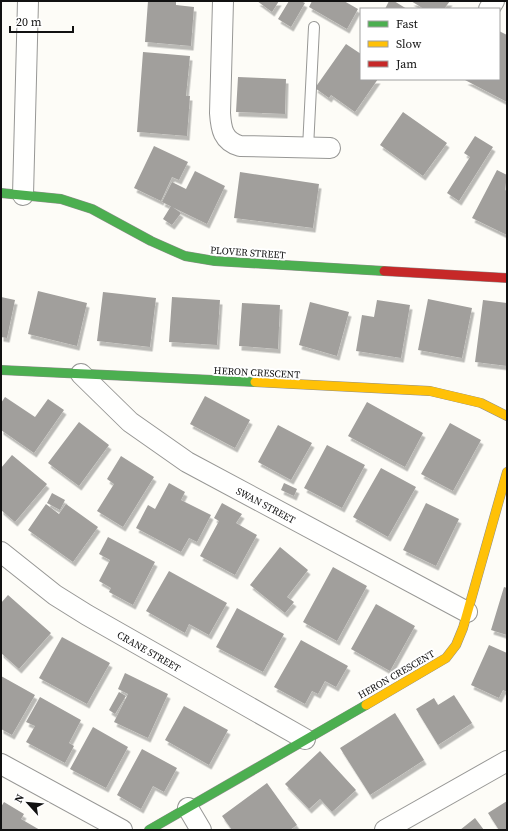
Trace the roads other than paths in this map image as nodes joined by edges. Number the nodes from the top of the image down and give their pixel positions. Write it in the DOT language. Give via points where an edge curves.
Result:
graph roads {
  1 [pos="28,1"];
  2 [pos="223,1"];
  3 [pos="314,27"];
  4 [pos="308,148"];
  5 [pos="330,148"];
  6 [pos="1,193"];
  7 [pos="24,195"];
  8 [pos="507,278"];
  9 [pos="1,370"];
  10 [pos="81,374"];
  11 [pos="507,416"];
  12 [pos="507,472"];
  13 [pos="1,552"];
  14 [pos="467,612"];
  15 [pos="305,739"];
  16 [pos="507,761"];
  17 [pos="1,764"];
  18 [pos="188,808"];
  19 [pos="159,828"];
  20 [pos="122,830"];
  21 [pos="201,830"];
  22 [pos="385,830"];
  1 -- 7 [label="street"];
  2 -- 4 [label="street" via="220,113 222,132 230,141 240,146"];
  3 -- 4 [label="lane"];
  4 -- 5 [label="street"];
  6 -- 7 [label="street, PLOVER STREET"];
  7 -- 8 [label="street, PLOVER STREET" via="61,199 92,209 184,256 215,261"];
  9 -- 10 [label="street, HERON CRESCENT"];
  10 -- 11 [label="street, HERON CRESCENT" via="430,392 462,397"];
  10 -- 14 [label="street, SWAN STREET" via="130,422 182,459"];
  12 -- 14 [label="street, HERON CRESCENT"];
  13 -- 15 [label="street, CRANE STREET" via="81,612"];
  14 -- 15 [label="street, HERON CRESCENT" via="459,638 446,658"];
  15 -- 18 [label="street, HERON CRESCENT"];
  16 -- 22 [label="street"];
  17 -- 20 [label="street"];
  18 -- 19 [label="street, HERON CRESCENT"];
  18 -- 21 [label="street"];
}
